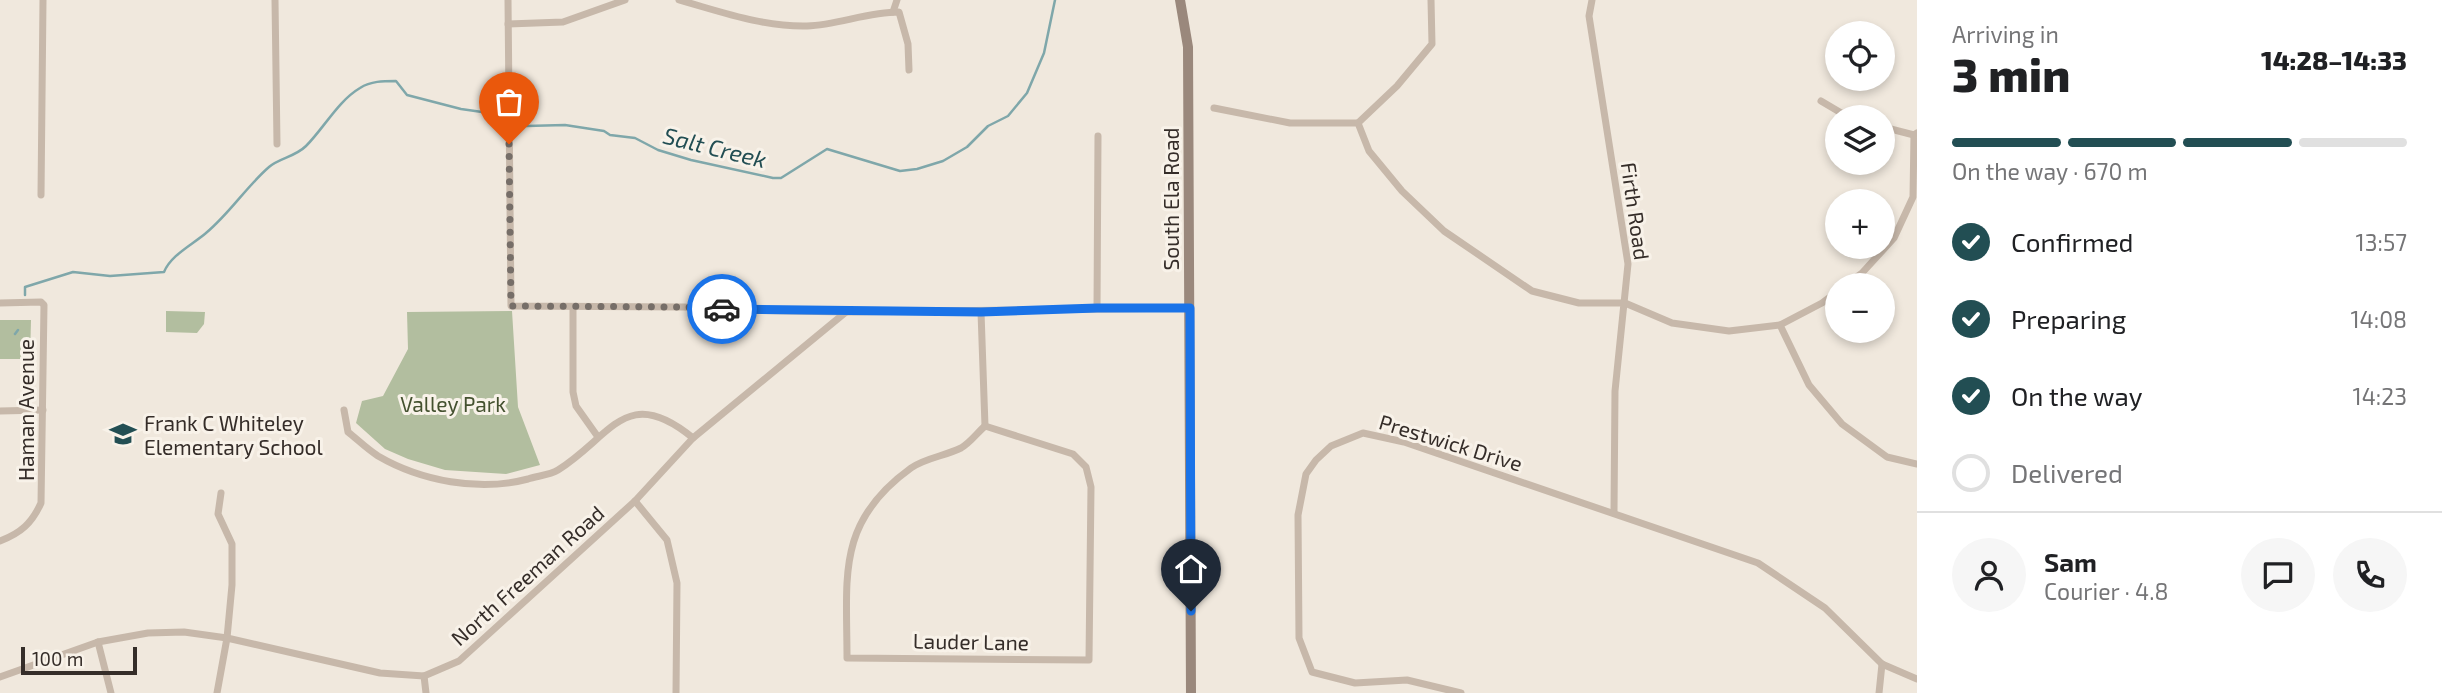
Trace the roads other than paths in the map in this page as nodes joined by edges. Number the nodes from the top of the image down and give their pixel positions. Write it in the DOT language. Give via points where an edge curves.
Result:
graph roads {
  1 [pos="43,0"];
  2 [pos="275,0"];
  3 [pos="508,0"];
  4 [pos="625,0"];
  5 [pos="680,0"];
  6 [pos="897,0"];
  7 [pos="1180,0"];
  8 [pos="1431,0"];
  9 [pos="1592,0"];
  10 [pos="892,12"];
  11 [pos="508,24"];
  12 [pos="909,70"];
  13 [pos="1821,101"];
  14 [pos="1828,105"];
  15 [pos="1214,108"];
  16 [pos="1358,122"];
  17 [pos="1895,130"];
  18 [pos="1915,134"];
  19 [pos="1098,136"];
  20 [pos="277,144"];
  21 [pos="41,195"];
  22 [pos="1862,273"];
  23 [pos="1825,301"];
  24 [pos="0,303"];
  25 [pos="1625,303"];
  26 [pos="573,308"];
  27 [pos="1097,308"];
  28 [pos="1190,308"];
  29 [pos="846,312"];
  30 [pos="981,312"];
  31 [pos="1780,325"];
  32 [pos="43,410"];
  33 [pos="344,410"];
  34 [pos="0,411"];
  35 [pos="985,426"];
  36 [pos="598,437"];
  37 [pos="694,438"];
  38 [pos="1917,464"];
  39 [pos="221,493"];
  40 [pos="635,501"];
  41 [pos="1614,513"];
  42 [pos="0,541"];
  43 [pos="226,638"];
  44 [pos="98,642"];
  45 [pos="1882,664"];
  46 [pos="425,676"];
  47 [pos="0,677"];
  48 [pos="1917,679"];
  49 [pos="111,693"];
  50 [pos="217,693"];
  51 [pos="426,693"];
  52 [pos="676,693"];
  53 [pos="1191,693"];
  54 [pos="1461,693"];
  55 [pos="1879,693"];
  1 -- 21 [label="street"];
  2 -- 20 [label="street"];
  3 -- 11 [label="street"];
  4 -- 11 [label="street" via="563,22"];
  5 -- 10 [label="street" via="771,26 811,26"];
  6 -- 10 [label="street"];
  7 -- 28 [label="main road, South Ela Road" via="1188,47"];
  8 -- 16 [label="street" via="1432,44 1397,86"];
  9 -- 25 [label="street, Firth Road" via="1589,16 1628,264"];
  10 -- 12 [label="street" via="899,12"];
  11 -- 26 [label="street" via="511,306"];
  13 -- 14 [label="street"];
  15 -- 16 [label="street" via="1290,123"];
  16 -- 25 [label="street" via="1369,152 1402,191 1444,231 1532,291 1579,303"];
  17 -- 18 [label="street"];
  18 -- 22 [label="street" via="1913,197 1894,238"];
  19 -- 27 [label="street"];
  23 -- 31 [label="street"];
  24 -- 32 [label="street, Haman Avenue" via="44,305"];
  25 -- 31 [label="street" via="1672,323 1729,331"];
  25 -- 41 [label="street, Firth Road" via="1615,391"];
  26 -- 29 [label="street"];
  26 -- 36 [label="street" via="573,392 576,406"];
  27 -- 28 [label="street"];
  27 -- 30 [label="street"];
  28 -- 53 [label="main road, South Ela Road"];
  29 -- 30 [label="street"];
  29 -- 37 [label="street, North Freeman Road"];
  30 -- 35 [label="street"];
  31 -- 38 [label="street" via="1809,386 1842,424 1887,457"];
  32 -- 34 [label="street"];
  32 -- 42 [label="street, Haman Avenue" via="41,503 27,526"];
  33 -- 36 [label="street" via="348,432 377,455 418,475 461,483 508,484 556,471"];
  35 -- 35 [label="street, Lauder Lane" via="963,447 912,467 865,514 855,533 847,575 847,658 1089,660 1091,487 1086,467 1073,454"];
  36 -- 37 [label="street" via="629,416 648,414 675,423"];
  37 -- 40 [label="street, North Freeman Road"];
  39 -- 43 [label="street" via="218,514 232,544"];
  40 -- 46 [label="street, North Freeman Road" via="459,661"];
  40 -- 52 [label="street" via="667,540 677,583"];
  41 -- 45 [label="street" via="1758,563 1825,608"];
  41 -- 54 [label="street, Prestwick Drive" via="1404,442 1363,433 1331,446 1316,460 1302,483 1298,515 1299,638 1312,672 1354,683 1407,680"];
  43 -- 44 [label="street, North Freeman Road" via="148,633"];
  43 -- 46 [label="street, North Freeman Road" via="380,673"];
  43 -- 50 [label="street"];
  44 -- 47 [label="street, North Freeman Road"];
  44 -- 49 [label="street"];
  45 -- 48 [label="street"];
  45 -- 55 [label="street"];
  46 -- 51 [label="street"];
}
